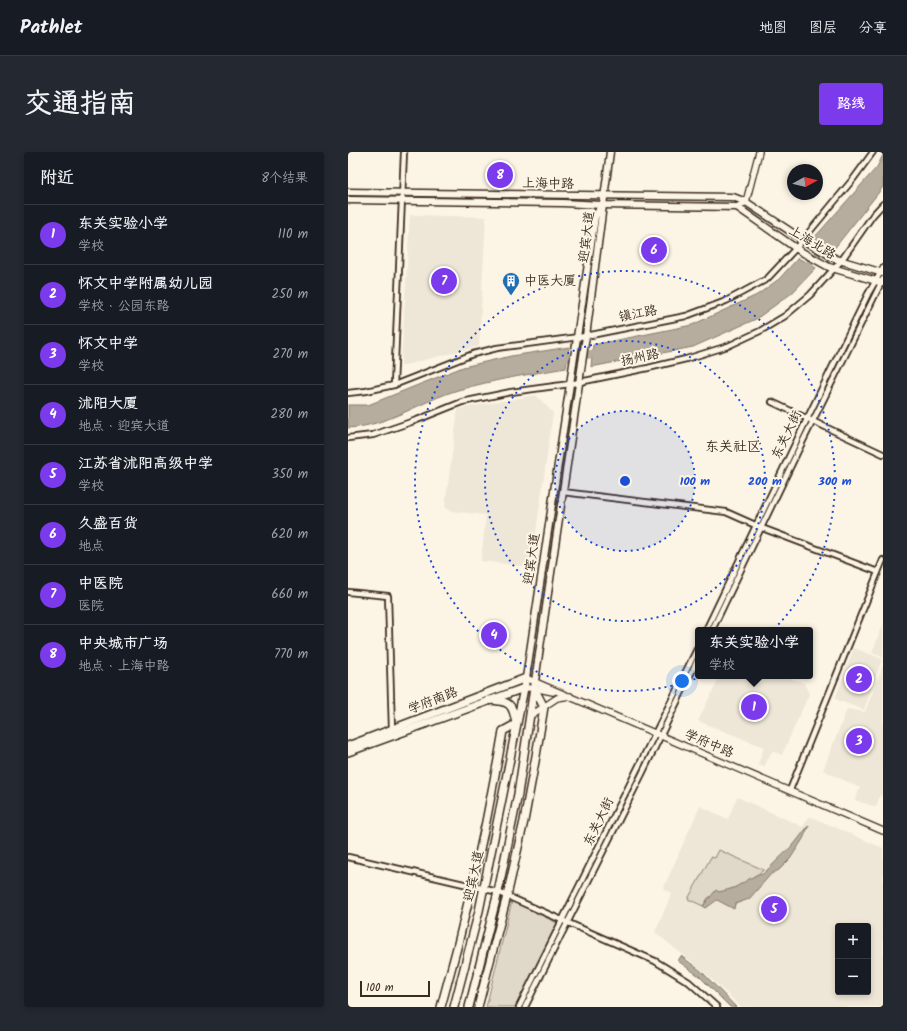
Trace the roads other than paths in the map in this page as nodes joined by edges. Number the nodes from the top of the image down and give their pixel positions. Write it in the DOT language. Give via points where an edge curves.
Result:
graph roads {
  1 [pos="404,152"];
  2 [pos="610,152"];
  3 [pos="759,152"];
  4 [pos="873,152"];
  5 [pos="348,192"];
  6 [pos="402,193"];
  7 [pos="603,196"];
  8 [pos="348,200"];
  9 [pos="402,201"];
  10 [pos="746,202"];
  11 [pos="883,204"];
  12 [pos="602,205"];
  13 [pos="737,207"];
  14 [pos="805,241"];
  15 [pos="798,249"];
  16 [pos="839,260"];
  17 [pos="832,268"];
  18 [pos="882,271"];
  19 [pos="881,281"];
  20 [pos="586,339"];
  21 [pos="576,340"];
  22 [pos="579,382"];
  23 [pos="570,384"];
  24 [pos="394,385"];
  25 [pos="348,393"];
  26 [pos="772,402"];
  27 [pos="808,417"];
  28 [pos="813,421"];
  29 [pos="348,438"];
  30 [pos="883,454"];
  31 [pos="563,492"];
  32 [pos="756,526"];
  33 [pos="762,528"];
  34 [pos="883,560"];
  35 [pos="878,572"];
  36 [pos="348,592"];
  37 [pos="707,627"];
  38 [pos="713,627"];
  39 [pos="695,654"];
  40 [pos="695,665"];
  41 [pos="526,678"];
  42 [pos="535,685"];
  43 [pos="524,688"];
  44 [pos="571,696"];
  45 [pos="489,700"];
  46 [pos="544,707"];
  47 [pos="530,716"];
  48 [pos="516,724"];
  49 [pos="392,730"];
  50 [pos="658,734"];
  51 [pos="348,746"];
  52 [pos="348,752"];
  53 [pos="790,790"];
  54 [pos="883,832"];
  55 [pos="348,857"];
  56 [pos="473,886"];
  57 [pos="483,888"];
  58 [pos="498,892"];
  59 [pos="507,896"];
  60 [pos="562,921"];
  61 [pos="568,924"];
  62 [pos="441,1007"];
  63 [pos="454,1007"];
  64 [pos="468,1007"];
  65 [pos="478,1007"];
  66 [pos="519,1007"];
  67 [pos="525,1007"];
  68 [pos="717,1007"];
  1 -- 6 [label="street"];
  2 -- 7 [label="main road"];
  3 -- 10 [label="street"];
  4 -- 14 [label="street, 镇江路"];
  5 -- 6 [label="main road, 上海中路"];
  6 -- 7 [label="main road, 上海中路"];
  6 -- 9 [label="street"];
  7 -- 10 [label="main road, 上海中路" via="733,197"];
  7 -- 12 [label="main road"];
  8 -- 9 [label="main road, 上海中路"];
  9 -- 12 [label="main road, 上海中路"];
  9 -- 24 [label="street"];
  10 -- 13 [label="street"];
  10 -- 14 [label="main road, 上海北路"];
  11 -- 16 [label="street, 扬州路"];
  12 -- 13 [label="main road, 上海中路"];
  12 -- 20 [label="main road, 迎宾大道"];
  12 -- 21 [label="main road, 迎宾大道" via="595,217"];
  13 -- 15 [label="main road, 上海北路"];
  14 -- 15 [label="street, 镇江路"];
  14 -- 16 [label="main road, 上海北路"];
  15 -- 17 [label="main road, 上海北路"];
  15 -- 20 [label="street, 镇江路" via="767,279 726,301 686,316"];
  16 -- 17 [label="street, 扬州路"];
  16 -- 18 [label="main road, 上海北路"];
  17 -- 19 [label="main road, 上海北路"];
  17 -- 22 [label="street, 扬州路" via="810,295 785,316 728,346 671,363"];
  18 -- 19 [label="street, 东关大街"];
  19 -- 27 [label="street, 东关大街"];
  19 -- 28 [label="street, 东关大街"];
  20 -- 21 [label="street, 镇江路"];
  20 -- 22 [label="main road, 迎宾大道"];
  21 -- 23 [label="main road, 迎宾大道"];
  21 -- 24 [label="street, 镇江路" via="516,345 473,354"];
  22 -- 23 [label="street, 扬州路"];
  22 -- 31 [label="main road, 迎宾大道"];
  23 -- 29 [label="street, 扬州路" via="462,402 372,435"];
  23 -- 41 [label="main road, 迎宾大道"];
  24 -- 25 [label="street, 镇江路"];
  26 -- 27 [label="street"];
  27 -- 28 [label="street"];
  27 -- 32 [label="street, 东关大街"];
  28 -- 30 [label="street"];
  28 -- 33 [label="street, 东关大街"];
  31 -- 32 [label="street" via="723,512"];
  31 -- 42 [label="main road, 迎宾大道"];
  32 -- 33 [label="street"];
  32 -- 37 [label="street, 东关大街"];
  33 -- 35 [label="street"];
  33 -- 38 [label="street, 东关大街"];
  34 -- 35 [label="street"];
  35 -- 53 [label="street"];
  36 -- 49 [label="street" via="388,596"];
  39 -- 50 [label="street, 东关大街"];
  40 -- 50 [label="street, 东关大街"];
  41 -- 42 [label="street"];
  41 -- 43 [label="main road, 迎宾大道"];
  41 -- 49 [label="main road, 学府南路"];
  42 -- 43 [label="street"];
  42 -- 44 [label="street, 学府中路"];
  42 -- 46 [label="main road"];
  42 -- 47 [label="main road, 迎宾大道"];
  43 -- 45 [label="main road, 学府南路"];
  43 -- 48 [label="main road, 迎宾大道"];
  44 -- 46 [label="street" via="558,698"];
  44 -- 50 [label="street, 学府中路"];
  45 -- 48 [label="main road" via="504,700 511,706"];
  45 -- 52 [label="main road, 学府南路"];
  46 -- 47 [label="street"];
  46 -- 59 [label="main road" via="524,821"];
  47 -- 58 [label="main road, 迎宾大道" via="518,794"];
  48 -- 56 [label="main road" via="503,731"];
  48 -- 57 [label="main road, 迎宾大道" via="504,794"];
  49 -- 51 [label="main road, 学府南路"];
  50 -- 53 [label="street, 学府中路"];
  50 -- 60 [label="street, 东关大街"];
  50 -- 61 [label="street, 东关大街"];
  53 -- 54 [label="street, 学府中路"];
  55 -- 56 [label="street"];
  56 -- 57 [label="street"];
  56 -- 62 [label="main road"];
  57 -- 58 [label="street"];
  57 -- 63 [label="main road, 迎宾大道"];
  58 -- 59 [label="street"];
  58 -- 64 [label="main road, 迎宾大道"];
  59 -- 60 [label="street"];
  59 -- 65 [label="main road"];
  60 -- 61 [label="street"];
  60 -- 66 [label="street, 东关大街"];
  61 -- 67 [label="street, 东关大街"];
  61 -- 68 [label="street" via="655,961 689,982"];
}
